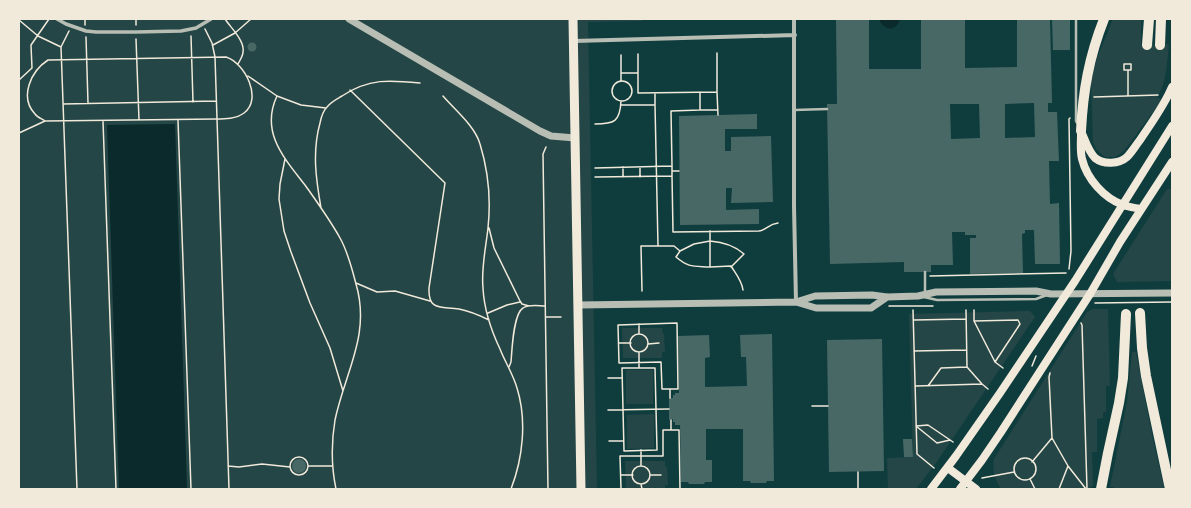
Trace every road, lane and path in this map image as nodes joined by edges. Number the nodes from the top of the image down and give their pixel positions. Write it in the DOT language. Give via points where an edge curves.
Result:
graph roads {
  1 [pos="49,19"];
  2 [pos="57,19"];
  3 [pos="85,19"];
  4 [pos="136,19"];
  5 [pos="211,19"];
  6 [pos="225,19"];
  7 [pos="251,19"];
  8 [pos="349,19"];
  9 [pos="573,19"];
  10 [pos="794,19"];
  11 [pos="1076,19"];
  12 [pos="1104,19"];
  13 [pos="1149,19"];
  14 [pos="1161,19"];
  15 [pos="19,20"];
  16 [pos="202,24"];
  17 [pos="71,26"];
  18 [pos="191,29"];
  19 [pos="86,31"];
  20 [pos="136,32"];
  21 [pos="235,32"];
  22 [pos="38,36"];
  23 [pos="794,36"];
  24 [pos="574,41"];
  25 [pos="1147,45"];
  26 [pos="1160,45"];
  27 [pos="213,46"];
  28 [pos="61,47"];
  29 [pos="717,53"];
  30 [pos="638,54"];
  31 [pos="621,55"];
  32 [pos="215,57"];
  33 [pos="137,58"];
  34 [pos="192,58"];
  35 [pos="86,59"];
  36 [pos="62,60"];
  37 [pos="238,64"];
  38 [pos="32,68"];
  39 [pos="1128,70"];
  40 [pos="36,71"];
  41 [pos="638,72"];
  42 [pos="622,73"];
  43 [pos="247,75"];
  44 [pos="19,80"];
  45 [pos="622,81"];
  46 [pos="420,83"];
  47 [pos="1172,87"];
  48 [pos="350,90"];
  49 [pos="655,92"];
  50 [pos="700,92"];
  51 [pos="717,92"];
  52 [pos="277,96"];
  53 [pos="443,96"];
  54 [pos="1128,96"];
  55 [pos="1162,96"];
  56 [pos="1096,97"];
  57 [pos="216,101"];
  58 [pos="621,101"];
  59 [pos="138,102"];
  60 [pos="193,102"];
  61 [pos="88,103"];
  62 [pos="63,104"];
  63 [pos="655,104"];
  64 [pos="621,105"];
  65 [pos="326,108"];
  66 [pos="827,109"];
  67 [pos="700,110"];
  68 [pos="718,110"];
  69 [pos="794,110"];
  70 [pos="718,115"];
  71 [pos="1076,116"];
  72 [pos="216,119"];
  73 [pos="139,120"];
  74 [pos="178,120"];
  75 [pos="45,121"];
  76 [pos="64,121"];
  77 [pos="103,121"];
  78 [pos="594,124"];
  79 [pos="1172,126"];
  80 [pos="1081,131"];
  81 [pos="19,133"];
  82 [pos="575,138"];
  83 [pos="546,147"];
  84 [pos="285,159"];
  85 [pos="1172,162"];
  86 [pos="672,166"];
  87 [pos="623,167"];
  88 [pos="640,167"];
  89 [pos="657,167"];
  90 [pos="594,168"];
  91 [pos="672,171"];
  92 [pos="680,171"];
  93 [pos="657,176"];
  94 [pos="672,176"];
  95 [pos="595,177"];
  96 [pos="623,177"];
  97 [pos="640,177"];
  98 [pos="1122,205"];
  99 [pos="1141,209"];
  100 [pos="322,210"];
  101 [pos="778,223"];
  102 [pos="488,226"];
  103 [pos="710,231"];
  104 [pos="710,241"];
  105 [pos="658,246"];
  106 [pos="680,251"];
  107 [pos="710,266"];
  108 [pos="731,267"];
  109 [pos="1070,269"];
  110 [pos="925,272"];
  111 [pos="1066,274"];
  112 [pos="925,276"];
  113 [pos="356,283"];
  114 [pos="742,290"];
  115 [pos="642,291"];
  116 [pos="1172,293"];
  117 [pos="1066,294"];
  118 [pos="1090,294"];
  119 [pos="922,295"];
  120 [pos="887,297"];
  121 [pos="430,301"];
  122 [pos="520,302"];
  123 [pos="796,302"];
  124 [pos="1172,302"];
  125 [pos="1103,303"];
  126 [pos="578,305"];
  127 [pos="529,306"];
  128 [pos="545,306"];
  129 [pos="913,310"];
  130 [pos="966,310"];
  131 [pos="974,310"];
  132 [pos="488,313"];
  133 [pos="1140,313"];
  134 [pos="1126,314"];
  135 [pos="546,317"];
  136 [pos="561,317"];
  137 [pos="966,319"];
  138 [pos="489,320"];
  139 [pos="913,320"];
  140 [pos="974,320"];
  141 [pos="1080,322"];
  142 [pos="639,324"];
  143 [pos="639,335"];
  144 [pos="619,343"];
  145 [pos="631,343"];
  146 [pos="659,343"];
  147 [pos="648,344"];
  148 [pos="966,350"];
  149 [pos="914,351"];
  150 [pos="639,352"];
  151 [pos="994,362"];
  152 [pos="639,363"];
  153 [pos="967,367"];
  154 [pos="508,368"];
  155 [pos="640,368"];
  156 [pos="1003,368"];
  157 [pos="1049,377"];
  158 [pos="608,378"];
  159 [pos="623,378"];
  160 [pos="982,384"];
  161 [pos="915,386"];
  162 [pos="928,386"];
  163 [pos="670,389"];
  164 [pos="988,389"];
  165 [pos="343,392"];
  166 [pos="670,398"];
  167 [pos="812,406"];
  168 [pos="828,406"];
  169 [pos="656,409"];
  170 [pos="669,409"];
  171 [pos="608,410"];
  172 [pos="623,410"];
  173 [pos="670,420"];
  174 [pos="916,426"];
  175 [pos="671,430"];
  176 [pos="1052,438"];
  177 [pos="950,440"];
  178 [pos="609,441"];
  179 [pos="624,441"];
  180 [pos="953,442"];
  181 [pos="641,450"];
  182 [pos="641,456"];
  183 [pos="1032,462"];
  184 [pos="228,466"];
  185 [pos="308,466"];
  186 [pos="332,466"];
  187 [pos="1068,466"];
  188 [pos="290,467"];
  189 [pos="641,467"];
  190 [pos="934,468"];
  191 [pos="948,468"];
  192 [pos="858,472"];
  193 [pos="1014,472"];
  194 [pos="621,475"];
  195 [pos="633,475"];
  196 [pos="661,475"];
  197 [pos="650,476"];
  198 [pos="982,478"];
  199 [pos="1030,479"];
  200 [pos="966,482"];
  201 [pos="642,484"];
  202 [pos="77,489"];
  203 [pos="116,489"];
  204 [pos="191,489"];
  205 [pos="229,489"];
  206 [pos="336,489"];
  207 [pos="511,489"];
  208 [pos="548,489"];
  209 [pos="581,489"];
  210 [pos="621,489"];
  211 [pos="642,489"];
  212 [pos="680,489"];
  213 [pos="858,489"];
  214 [pos="931,489"];
  215 [pos="960,489"];
  216 [pos="976,489"];
  217 [pos="1036,489"];
  218 [pos="1059,489"];
  219 [pos="1087,489"];
  220 [pos="1101,489"];
  221 [pos="1170,489"];
  1 -- 22 [label="path"];
  2 -- 17 [label="street"];
  3 -- 19 [label="path"];
  4 -- 20 [label="path"];
  5 -- 16 [label="street"];
  6 -- 21 [label="path"];
  7 -- 21 [label="path"];
  8 -- 82 [label="street" via="547,135"];
  9 -- 24 [label="highway"];
  10 -- 23 [label="street"];
  11 -- 71 [label="lane"];
  12 -- 80 [label="highway" via="1087,70"];
  13 -- 25 [label="highway"];
  14 -- 26 [label="highway"];
  15 -- 22 [label="path"];
  16 -- 18 [label="street"];
  16 -- 27 [label="path"];
  17 -- 19 [label="street"];
  17 -- 28 [label="path"];
  18 -- 20 [label="street"];
  18 -- 34 [label="path"];
  19 -- 20 [label="street"];
  19 -- 35 [label="path"];
  20 -- 33 [label="path"];
  21 -- 27 [label="path"];
  21 -- 37 [label="path" via="244,46"];
  22 -- 28 [label="path"];
  22 -- 38 [label="path" via="32,45"];
  23 -- 24 [label="street"];
  23 -- 69 [label="street"];
  24 -- 82 [label="highway"];
  27 -- 32 [label="path"];
  28 -- 36 [label="path"];
  29 -- 51 [label="path"];
  30 -- 41 [label="path"];
  31 -- 42 [label="path"];
  32 -- 34 [label="path"];
  32 -- 37 [label="path" via="226,57"];
  32 -- 57 [label="path"];
  33 -- 34 [label="path"];
  33 -- 35 [label="path"];
  33 -- 59 [label="path"];
  34 -- 60 [label="path"];
  35 -- 36 [label="path"];
  35 -- 61 [label="path"];
  36 -- 40 [label="path" via="48,60"];
  36 -- 62 [label="path"];
  37 -- 43 [label="path"];
  38 -- 40 [label="path"];
  38 -- 44 [label="path"];
  39 -- 39 [label="path" via="1131,70 1131,64 1124,64 1124,70"];
  39 -- 54 [label="path"];
  40 -- 75 [label="path" via="27,98 33,112"];
  41 -- 42 [label="path"];
  41 -- 49 [label="path" via="638,93"];
  42 -- 45 [label="path"];
  43 -- 52 [label="path"];
  43 -- 72 [label="path" via="252,95 245,113 238,117"];
  45 -- 58 [label="path" via="614,84 612,90 613,96"];
  45 -- 58 [label="path" via="629,84 632,90 628,99"];
  46 -- 48 [label="path" via="391,80 373,82"];
  47 -- 80 [label="main road" via="1163,106 1129,156 1121,161 1105,162 1096,158 1089,150"];
  48 -- 65 [label="path"];
  48 -- 121 [label="path" via="445,183 429,288"];
  49 -- 50 [label="path"];
  49 -- 63 [label="path"];
  50 -- 51 [label="path"];
  50 -- 67 [label="path"];
  51 -- 68 [label="path"];
  52 -- 65 [label="path" via="301,105"];
  52 -- 84 [label="path" via="272,106 271,126 275,141"];
  53 -- 102 [label="path" via="474,131 480,142 488,178"];
  54 -- 55 [label="path"];
  54 -- 56 [label="path"];
  57 -- 60 [label="path"];
  57 -- 72 [label="path"];
  58 -- 64 [label="path"];
  59 -- 60 [label="path"];
  59 -- 61 [label="path"];
  59 -- 73 [label="path"];
  61 -- 62 [label="path"];
  62 -- 76 [label="path"];
  63 -- 64 [label="path"];
  63 -- 89 [label="path"];
  64 -- 78 [label="path" via="620,113 613,123"];
  65 -- 100 [label="path" via="319,128 315,161"];
  66 -- 69 [label="lane"];
  67 -- 68 [label="path"];
  67 -- 86 [label="path" via="671,111"];
  68 -- 70 [label="path"];
  69 -- 123 [label="street"];
  71 -- 80 [label="lane"];
  71 -- 109 [label="path" via="1069,119"];
  72 -- 74 [label="path"];
  72 -- 184 [label="path"];
  73 -- 74 [label="path"];
  73 -- 77 [label="path"];
  74 -- 204 [label="path"];
  75 -- 76 [label="path"];
  75 -- 81 [label="path"];
  76 -- 77 [label="path"];
  76 -- 202 [label="path"];
  77 -- 203 [label="path"];
  79 -- 98 [label="main road"];
  80 -- 98 [label="main road" via="1082,159 1089,176 1102,191"];
  82 -- 126 [label="highway"];
  83 -- 128 [label="path" via="543,154"];
  84 -- 100 [label="path"];
  84 -- 165 [label="path" via="279,199 284,230 310,303 330,348"];
  85 -- 99 [label="main road"];
  86 -- 89 [label="path"];
  86 -- 91 [label="path"];
  87 -- 88 [label="path"];
  87 -- 90 [label="path"];
  87 -- 96 [label="path"];
  88 -- 89 [label="path"];
  88 -- 97 [label="path"];
  89 -- 93 [label="path"];
  91 -- 92 [label="path"];
  91 -- 94 [label="path"];
  93 -- 94 [label="path"];
  93 -- 97 [label="path"];
  93 -- 105 [label="path"];
  94 -- 103 [label="path" via="673,232"];
  95 -- 96 [label="path"];
  96 -- 97 [label="path"];
  98 -- 99 [label="main road"];
  98 -- 117 [label="main road"];
  99 -- 118 [label="main road"];
  100 -- 113 [label="path" via="341,239"];
  101 -- 103 [label="path" via="759,231"];
  102 -- 122 [label="path" via="494,248"];
  102 -- 132 [label="path" via="483,272 484,299"];
  103 -- 104 [label="path"];
  104 -- 106 [label="path" via="694,244"];
  104 -- 107 [label="path"];
  104 -- 108 [label="path" via="730,245 744,254"];
  105 -- 106 [label="path" via="674,246"];
  105 -- 115 [label="path" via="641,246"];
  106 -- 107 [label="path" via="676,257 683,263 690,266"];
  107 -- 108 [label="path"];
  108 -- 114 [label="path" via="742,285"];
  110 -- 112 [label="lane"];
  111 -- 112 [label="path"];
  112 -- 119 [label="lane"];
  113 -- 121 [label="path" via="377,292 395,291"];
  113 -- 165 [label="path" via="362,315 357,348"];
  116 -- 118 [label="street"];
  117 -- 118 [label="street"];
  117 -- 119 [label="street" via="1036,291 936,292"];
  117 -- 191 [label="main road"];
  118 -- 200 [label="main road" via="995,442"];
  119 -- 120 [label="street"];
  120 -- 123 [label="street" via="815,296"];
  120 -- 123 [label="street" via="871,308 816,308"];
  121 -- 138 [label="path" via="437,307 469,311"];
  122 -- 127 [label="path"];
  122 -- 132 [label="path"];
  123 -- 126 [label="street"];
  124 -- 125 [label="path"];
  126 -- 209 [label="highway"];
  127 -- 128 [label="path"];
  127 -- 154 [label="path" via="519,312"];
  128 -- 135 [label="path"];
  129 -- 139 [label="path"];
  130 -- 137 [label="path"];
  131 -- 140 [label="path"];
  132 -- 138 [label="path"];
  133 -- 221 [label="highway" via="1146,376"];
  134 -- 220 [label="highway" via="1123,378"];
  135 -- 136 [label="path"];
  135 -- 208 [label="path"];
  137 -- 139 [label="path"];
  137 -- 148 [label="path"];
  138 -- 154 [label="path"];
  139 -- 149 [label="path"];
  140 -- 151 [label="path"];
  140 -- 151 [label="path" via="1018,320 1020,324"];
  141 -- 219 [label="path"];
  142 -- 143 [label="path"];
  142 -- 144 [label="path" via="618,325"];
  142 -- 163 [label="path" via="677,323 678,388"];
  143 -- 145 [label="path" via="633,338"];
  143 -- 147 [label="path" via="645,337"];
  144 -- 145 [label="path"];
  144 -- 152 [label="path" via="619,363"];
  145 -- 150 [label="path" via="632,348"];
  146 -- 147 [label="path"];
  147 -- 150 [label="path" via="645,350"];
  148 -- 149 [label="path"];
  148 -- 153 [label="path"];
  149 -- 161 [label="path"];
  150 -- 152 [label="path"];
  151 -- 156 [label="path"];
  152 -- 155 [label="path"];
  152 -- 163 [label="path" via="662,362 662,389"];
  153 -- 160 [label="path"];
  153 -- 162 [label="path" via="941,368"];
  154 -- 207 [label="path" via="522,408 523,431"];
  155 -- 159 [label="path" via="622,368"];
  155 -- 169 [label="path" via="655,368"];
  157 -- 176 [label="path"];
  158 -- 159 [label="path"];
  159 -- 172 [label="path"];
  160 -- 162 [label="path"];
  160 -- 164 [label="path"];
  161 -- 162 [label="path"];
  161 -- 174 [label="path"];
  163 -- 166 [label="path"];
  165 -- 186 [label="path" via="332,438"];
  167 -- 168 [label="path"];
  169 -- 170 [label="path"];
  169 -- 172 [label="path"];
  169 -- 181 [label="path" via="657,450"];
  171 -- 172 [label="path"];
  172 -- 179 [label="path"];
  173 -- 175 [label="path"];
  174 -- 177 [label="path" via="928,425"];
  174 -- 177 [label="path" via="938,443"];
  174 -- 190 [label="path" via="917,454"];
  175 -- 182 [label="path" via="663,430 663,456"];
  175 -- 212 [label="path" via="679,430"];
  176 -- 183 [label="path"];
  176 -- 187 [label="path"];
  177 -- 180 [label="path"];
  178 -- 179 [label="path"];
  179 -- 181 [label="path" via="624,450"];
  181 -- 182 [label="path"];
  182 -- 189 [label="path"];
  182 -- 194 [label="path" via="620,456"];
  183 -- 193 [label="path" via="1021,459 1015,464"];
  183 -- 199 [label="path" via="1035,469"];
  184 -- 188 [label="path" via="262,464"];
  184 -- 205 [label="path"];
  185 -- 186 [label="path"];
  185 -- 188 [label="path" via="305,474 300,476 294,474"];
  185 -- 188 [label="path" via="304,458 298,457 293,459"];
  186 -- 206 [label="path"];
  187 -- 218 [label="path"];
  187 -- 219 [label="path"];
  189 -- 195 [label="path" via="637,468"];
  189 -- 197 [label="path" via="648,469"];
  191 -- 200 [label="main road"];
  191 -- 214 [label="main road"];
  192 -- 213 [label="path"];
  193 -- 198 [label="path"];
  193 -- 199 [label="path" via="1022,480"];
  194 -- 195 [label="path"];
  194 -- 210 [label="path"];
  195 -- 201 [label="path" via="636,482"];
  196 -- 197 [label="path"];
  197 -- 201 [label="path" via="647,482"];
  199 -- 217 [label="path"];
  200 -- 215 [label="main road"];
  200 -- 216 [label="main road"];
  201 -- 211 [label="path"];
}
